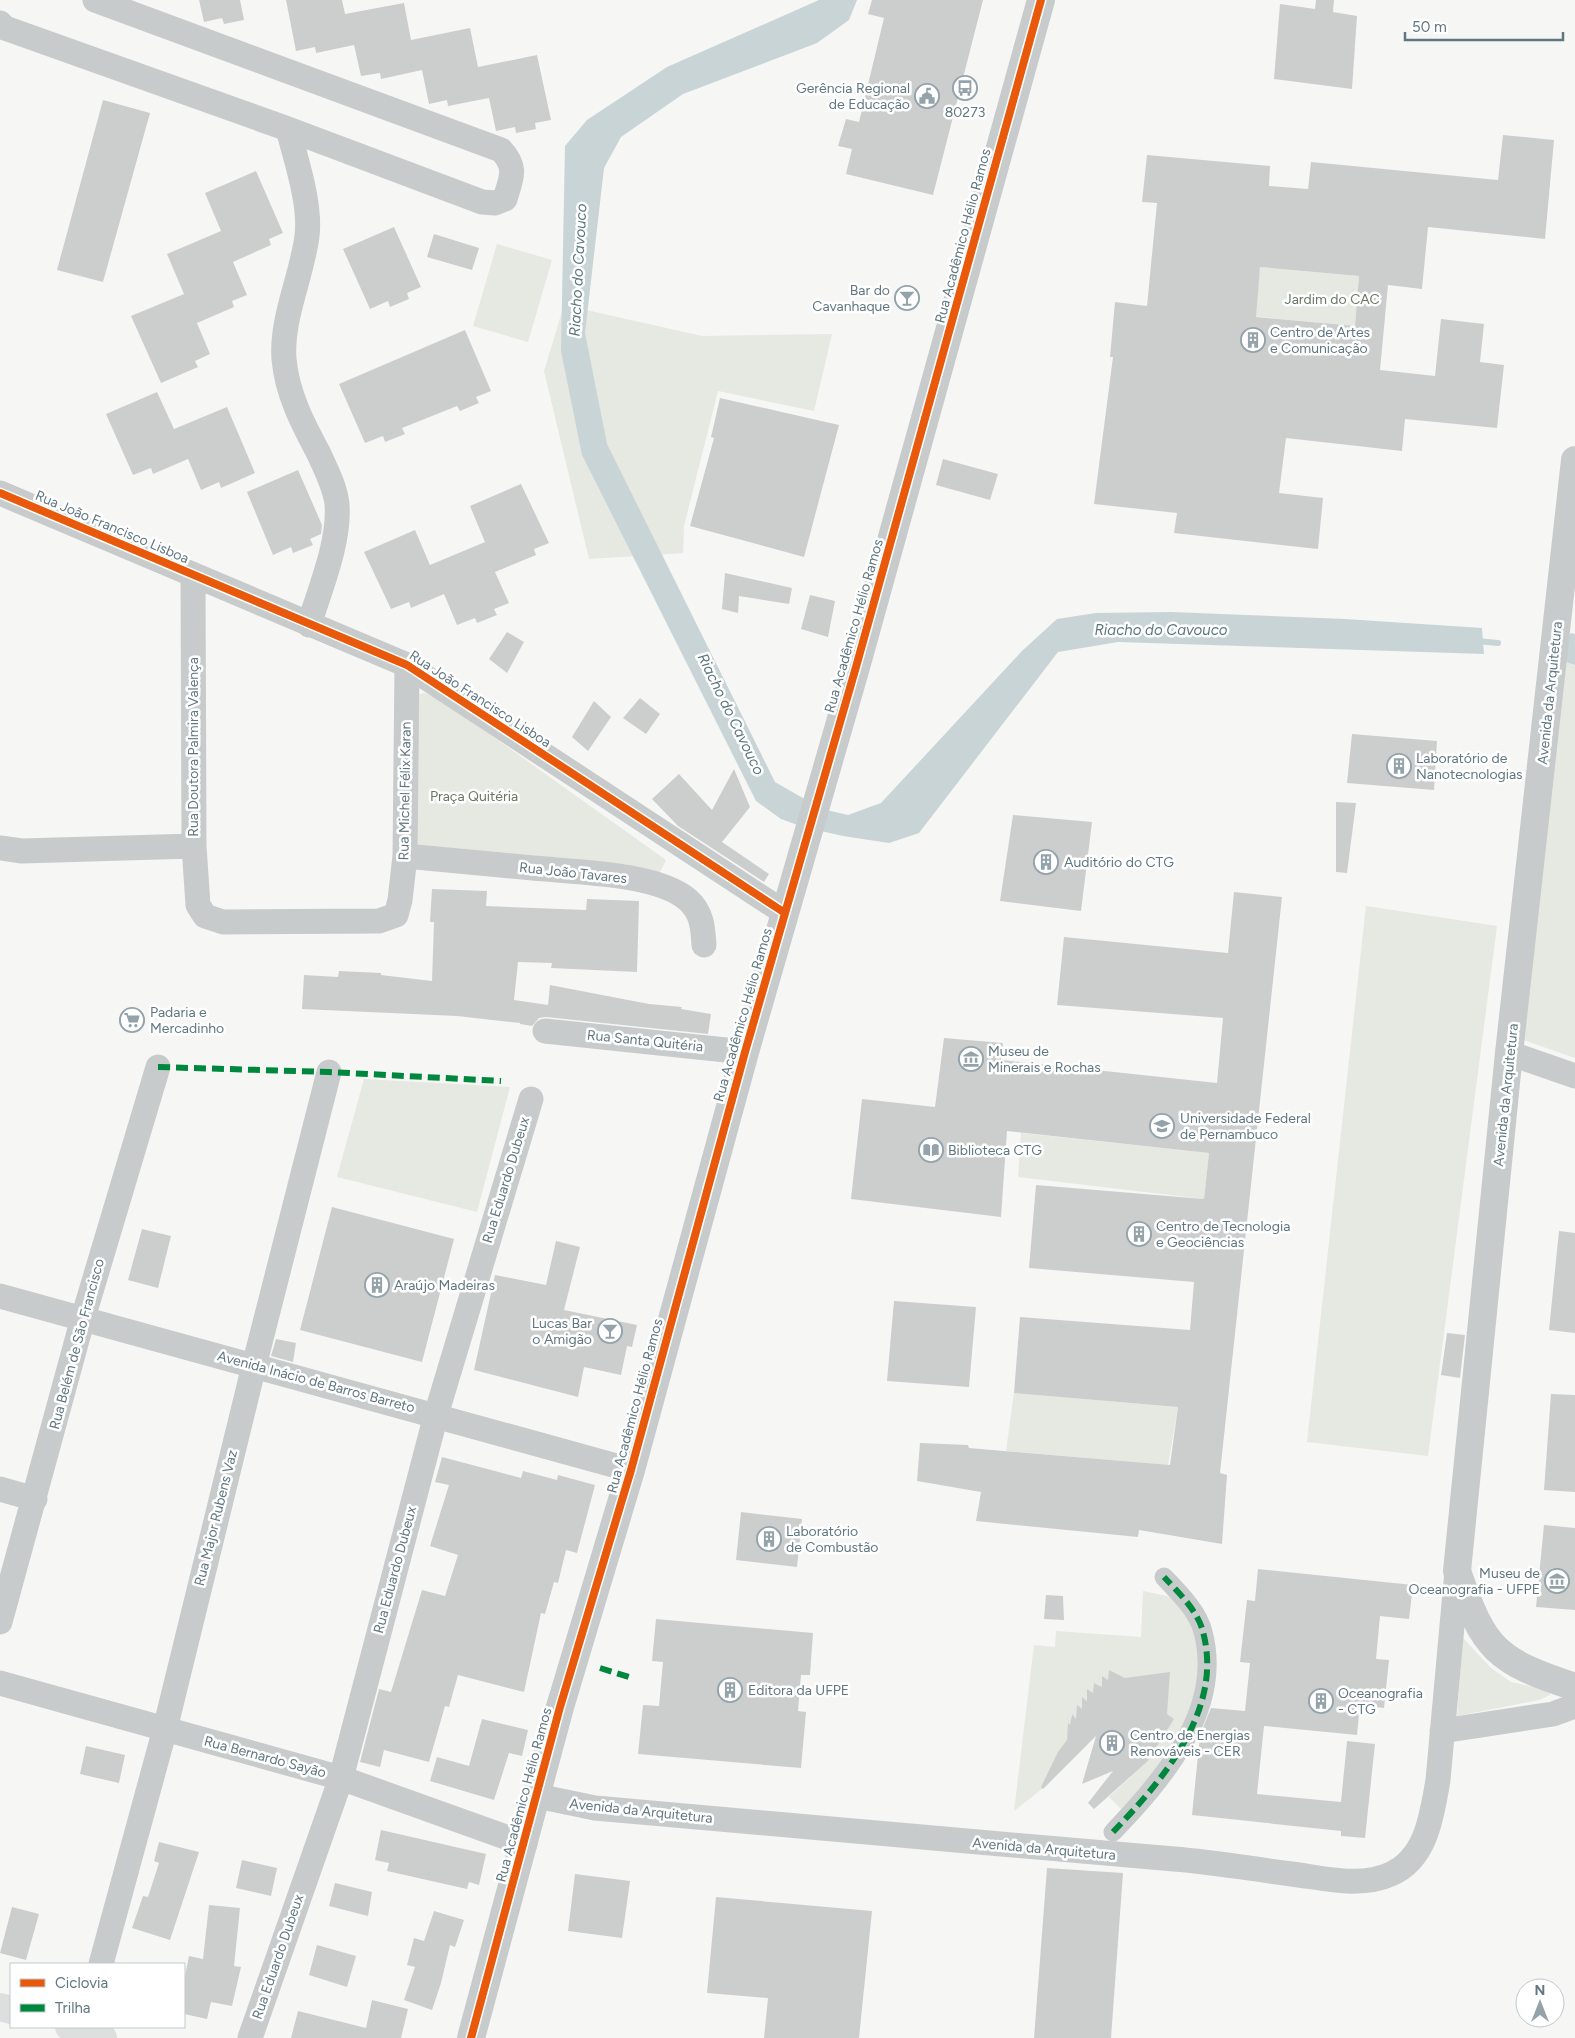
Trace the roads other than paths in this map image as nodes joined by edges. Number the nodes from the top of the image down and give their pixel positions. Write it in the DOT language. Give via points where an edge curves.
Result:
graph roads {
  1 [pos="95,0"];
  2 [pos="1041,0"];
  3 [pos="0,23"];
  4 [pos="288,128"];
  5 [pos="1575,460"];
  6 [pos="0,493"];
  7 [pos="193,574"];
  8 [pos="1569,574"];
  9 [pos="309,625"];
  10 [pos="407,665"];
  11 [pos="194,846"];
  12 [pos="0,848"];
  13 [pos="404,856"];
  14 [pos="785,913"];
  15 [pos="396,915"];
  16 [pos="704,945"];
  17 [pos="545,1031"];
  18 [pos="745,1052"];
  19 [pos="1509,1053"];
  20 [pos="158,1067"];
  21 [pos="330,1072"];
  22 [pos="1575,1076"];
  23 [pos="531,1099"];
  24 [pos="0,1296"];
  25 [pos="84,1318"];
  26 [pos="254,1366"];
  27 [pos="436,1415"];
  28 [pos="631,1470"];
  29 [pos="0,1489"];
  30 [pos="35,1498"];
  31 [pos="1457,1572"];
  32 [pos="1164,1577"];
  33 [pos="0,1622"];
  34 [pos="0,1683"];
  35 [pos="1575,1687"];
  36 [pos="1575,1706"];
  37 [pos="165,1729"];
  38 [pos="1442,1731"];
  39 [pos="341,1778"];
  40 [pos="537,1796"];
  41 [pos="1113,1832"];
  42 [pos="525,1844"];
  43 [pos="100,1963"];
  44 [pos="250,2038"];
  45 [pos="471,2038"];
  1 -- 4 [label="street" via="501,150 513,171 505,199 495,203 482,202"];
  2 -- 14 [label="street, Rua Acadêmico Hélio Ramos"];
  3 -- 4 [label="street" via="5,28"];
  4 -- 9 [label="street" via="306,207 308,234 292,301 284,358 291,396 330,478 337,504 335,536"];
  5 -- 8 [label="street, Avenida da Arquitetura"];
  6 -- 7 [label="street, Rua João Francisco Lisboa"];
  7 -- 9 [label="street, Rua João Francisco Lisboa"];
  7 -- 11 [label="street, Rua Doutora Palmira Valença"];
  8 -- 19 [label="street, Avenida da Arquitetura"];
  9 -- 10 [label="street, Rua João Francisco Lisboa"];
  10 -- 13 [label="street, Rua Michel Félix Karan"];
  10 -- 14 [label="street, Rua João Francisco Lisboa"];
  11 -- 12 [label="street"];
  11 -- 15 [label="street, Rua Doutora Palmira Valença" via="198,905 205,916 223,922 379,921"];
  13 -- 15 [label="street, Rua Michel Félix Karan"];
  13 -- 16 [label="street, Rua João Tavares" via="621,876 664,886 688,900 696,909 702,920"];
  14 -- 18 [label="street, Rua Acadêmico Hélio Ramos"];
  17 -- 18 [label="street, Rua Santa Quitéria"];
  18 -- 28 [label="street, Rua Acadêmico Hélio Ramos"];
  19 -- 22 [label="street"];
  19 -- 31 [label="street, Avenida da Arquitetura"];
  20 -- 25 [label="street, Rua Belém de São Francisco"];
  21 -- 26 [label="street, Rua Major Rubens Vaz"];
  23 -- 27 [label="street, Rua Eduardo Dubeux"];
  24 -- 25 [label="street, Avenida Inácio de Barros Barreto"];
  25 -- 26 [label="street, Avenida Inácio de Barros Barreto"];
  25 -- 30 [label="street, Rua Belém de São Francisco"];
  26 -- 27 [label="street, Avenida Inácio de Barros Barreto"];
  26 -- 37 [label="street, Rua Major Rubens Vaz"];
  27 -- 28 [label="street, Avenida Inácio de Barros Barreto"];
  27 -- 39 [label="street, Rua Eduardo Dubeux"];
  28 -- 40 [label="street, Rua Acadêmico Hélio Ramos" via="560,1707"];
  29 -- 30 [label="street"];
  30 -- 33 [label="street, Rua Belém de São Francisco"];
  31 -- 35 [label="street" via="1469,1606 1494,1648 1511,1662 1540,1676"];
  31 -- 38 [label="street, Avenida da Arquitetura"];
  32 -- 41 [label="street" via="1188,1604 1203,1632 1206,1674 1203,1696 1186,1742 1142,1802"];
  34 -- 37 [label="street, Rua Bernardo Sayão"];
  36 -- 38 [label="street" via="1553,1714"];
  37 -- 39 [label="street, Rua Bernardo Sayão"];
  37 -- 43 [label="street, Rua Major Rubens Vaz"];
  38 -- 40 [label="street, Avenida da Arquitetura" via="1436,1795 1425,1838 1404,1866 1391,1874 1363,1881 1174,1858 980,1844 595,1808"];
  39 -- 42 [label="street, Rua Bernardo Sayão"];
  39 -- 44 [label="street, Rua Eduardo Dubeux"];
  40 -- 42 [label="street, Rua Acadêmico Hélio Ramos"];
  42 -- 45 [label="street, Rua Acadêmico Hélio Ramos"];
}
